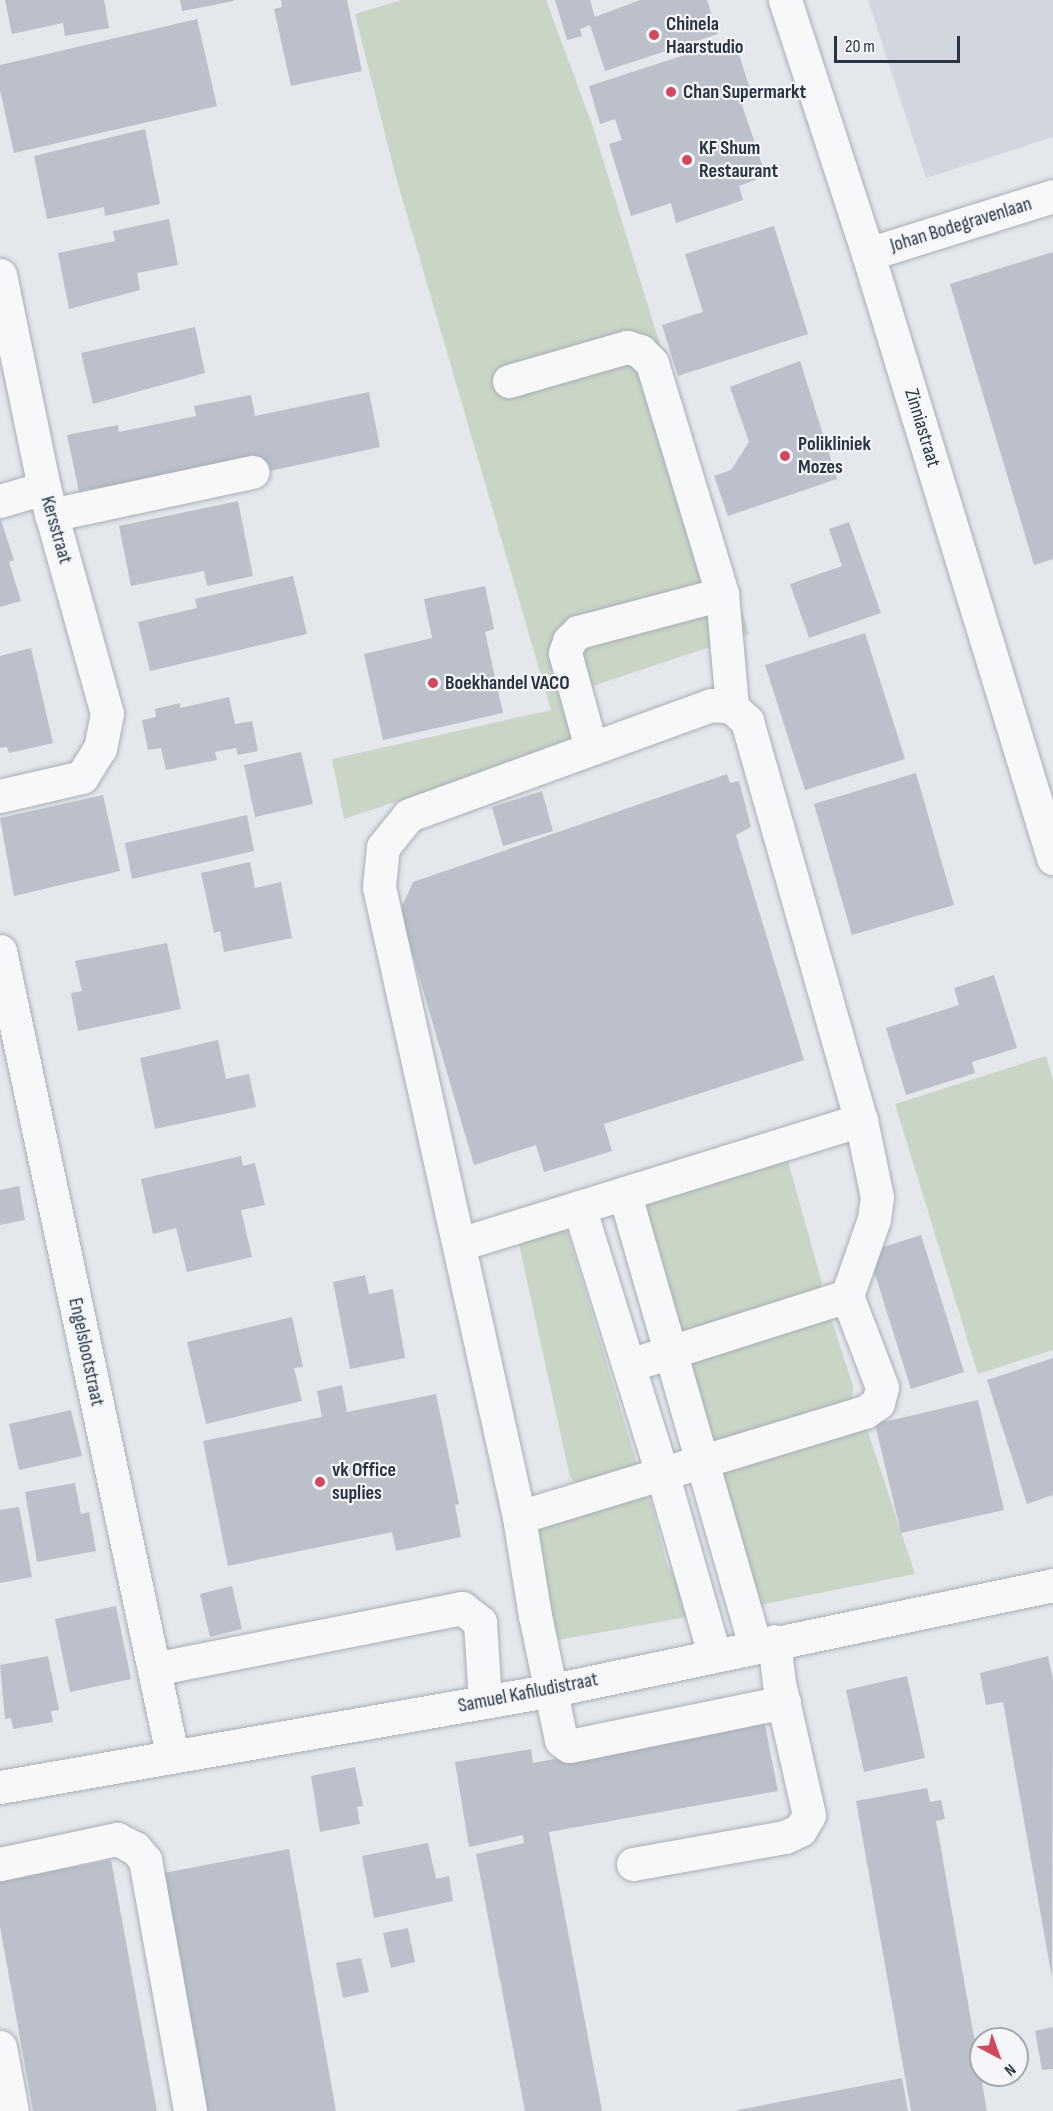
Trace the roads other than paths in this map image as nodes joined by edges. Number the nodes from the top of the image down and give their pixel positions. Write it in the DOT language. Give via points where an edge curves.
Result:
graph roads {
  1 [pos="785,0"];
  2 [pos="1053,196"];
  3 [pos="868,254"];
  4 [pos="0,275"];
  5 [pos="509,381"];
  6 [pos="252,472"];
  7 [pos="0,501"];
  8 [pos="48,501"];
  9 [pos="722,594"];
  10 [pos="732,707"];
  11 [pos="591,748"];
  12 [pos="0,796"];
  13 [pos="1053,858"];
  14 [pos="0,951"];
  15 [pos="861,1120"];
  16 [pos="625,1195"];
  17 [pos="579,1207"];
  18 [pos="460,1244"];
  19 [pos="847,1296"];
  20 [pos="670,1353"];
  21 [pos="629,1365"];
  22 [pos="703,1463"];
  23 [pos="663,1476"];
  24 [pos="519,1517"];
  25 [pos="1053,1585"];
  26 [pos="765,1643"];
  27 [pos="714,1654"];
  28 [pos="154,1669"];
  29 [pos="553,1690"];
  30 [pos="485,1702"];
  31 [pos="783,1702"];
  32 [pos="172,1754"];
  33 [pos="0,1787"];
  34 [pos="0,1864"];
  35 [pos="633,1864"];
  36 [pos="0,2047"];
  37 [pos="12,2111"];
  38 [pos="190,2111"];
  1 -- 3 [label="street, Zinniastraat"];
  2 -- 3 [label="street, Johan Bodegravenlaan"];
  3 -- 13 [label="street, Zinniastraat"];
  4 -- 8 [label="street, Kersstraat"];
  5 -- 9 [label="street" via="627,347 640,351 652,363"];
  6 -- 8 [label="street"];
  7 -- 8 [label="street"];
  8 -- 12 [label="street, Kersstraat" via="107,713 100,748 82,777"];
  9 -- 10 [label="street"];
  9 -- 11 [label="street" via="578,632 569,641 566,653"];
  10 -- 11 [label="street" via="711,705"];
  10 -- 15 [label="street" via="747,721"];
  11 -- 18 [label="street" via="409,815 382,847 379,887"];
  14 -- 28 [label="street, Engelslootstraat"];
  15 -- 16 [label="street"];
  15 -- 19 [label="street" via="877,1197 874,1219"];
  16 -- 17 [label="street"];
  16 -- 20 [label="street"];
  17 -- 18 [label="street"];
  17 -- 21 [label="street"];
  18 -- 24 [label="street"];
  19 -- 20 [label="street"];
  19 -- 22 [label="street" via="882,1387 878,1403 866,1412"];
  20 -- 21 [label="street"];
  20 -- 22 [label="street"];
  21 -- 23 [label="street"];
  22 -- 23 [label="street"];
  22 -- 26 [label="street"];
  23 -- 24 [label="street"];
  23 -- 27 [label="street"];
  24 -- 29 [label="street" via="535,1616"];
  25 -- 26 [label="street, Samuel Kafiludistraat"];
  26 -- 27 [label="street, Samuel Kafiludistraat"];
  26 -- 31 [label="street"];
  27 -- 29 [label="street, Samuel Kafiludistraat"];
  28 -- 30 [label="street" via="462,1608 480,1622"];
  28 -- 32 [label="street, Engelslootstraat"];
  29 -- 30 [label="street, Samuel Kafiludistraat"];
  29 -- 31 [label="street" via="561,1740 569,1746"];
  30 -- 32 [label="street, Samuel Kafiludistraat"];
  31 -- 35 [label="street" via="809,1815 800,1830 785,1837"];
  32 -- 33 [label="street, Samuel Kafiludistraat"];
  34 -- 38 [label="street" via="117,1839 135,1848 145,1860"];
  36 -- 37 [label="street"];
}
